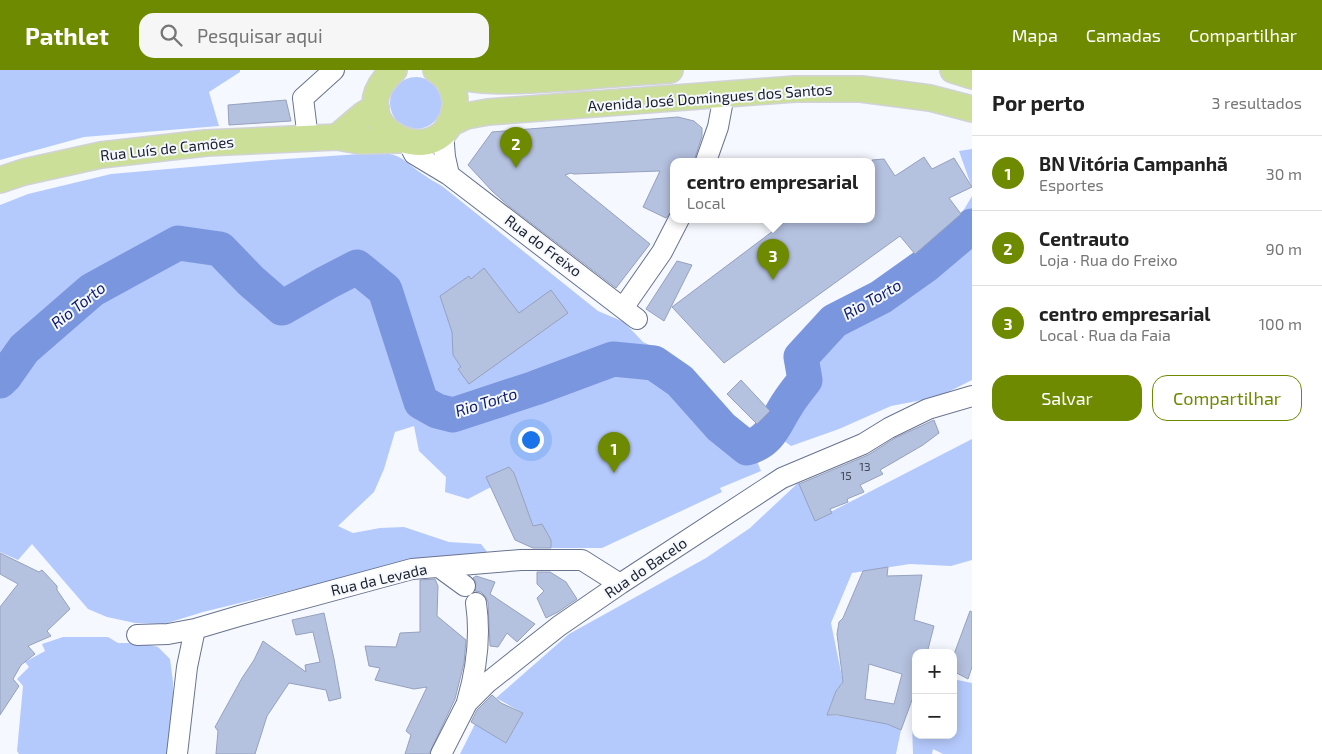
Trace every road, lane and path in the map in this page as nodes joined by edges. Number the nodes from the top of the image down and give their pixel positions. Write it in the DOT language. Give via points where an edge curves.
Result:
graph roads {
  1 [pos="334,70"];
  2 [pos="670,70"];
  3 [pos="953,70"];
  4 [pos="438,71"];
  5 [pos="972,76"];
  6 [pos="380,84"];
  7 [pos="724,95"];
  8 [pos="972,109"];
  9 [pos="446,128"];
  10 [pos="337,137"];
  11 [pos="308,139"];
  12 [pos="404,141"];
  13 [pos="707,158"];
  14 [pos="449,175"];
  15 [pos="0,180"];
  16 [pos="677,223"];
  17 [pos="972,396"];
  18 [pos="439,567"];
  19 [pos="620,584"];
  20 [pos="195,629"];
  21 [pos="137,635"];
  22 [pos="467,704"];
  23 [pos="177,754"];
  24 [pos="441,754"];
  1 -- 11 [label="street" via="303,98"];
  2 -- 4 [label="main road, Avenida José Domingues dos Santos" via="529,81 458,78"];
  3 -- 5 [label="main road"];
  4 -- 9 [label="main road" via="453,90 455,102 454,114"];
  6 -- 10 [label="main road" via="363,116"];
  6 -- 12 [label="main road" via="378,117 390,134"];
  7 -- 8 [label="main road, Avenida José Domingues dos Santos" via="795,89 861,90 930,98"];
  7 -- 9 [label="main road, Avenida José Domingues dos Santos" via="488,112 466,116"];
  7 -- 13 [label="street" via="718,128"];
  9 -- 12 [label="main road, Avenida José Domingues dos Santos" via="436,138 427,141"];
  9 -- 14 [label="street" via="445,157"];
  10 -- 11 [label="main road, Rua Luís de Camões"];
  10 -- 12 [label="main road, Rua Luís de Camões" via="360,141"];
  11 -- 15 [label="main road, Rua Luís de Camões" via="206,143 101,155"];
  12 -- 14 [label="street, Rua do Freixo" via="414,154"];
  14 -- 16 [label="street, Rua do Freixo" via="630,313"];
  17 -- 19 [label="street, Rua do Bacelo" via="928,409 863,444 782,478"];
  18 -- 19 [label="street, Rua da Levada" via="520,560 582,560"];
  18 -- 20 [label="street, Rua da Levada" via="412,569"];
  18 -- 22 [label="street" via="470,594 479,633 475,673"];
  19 -- 22 [label="street, Rua do Bacelo" via="525,652 486,683"];
  20 -- 21 [label="street, Rua da Levada"];
  20 -- 23 [label="street" via="187,667"];
  22 -- 24 [label="street, Rua do Bacelo"];
}
